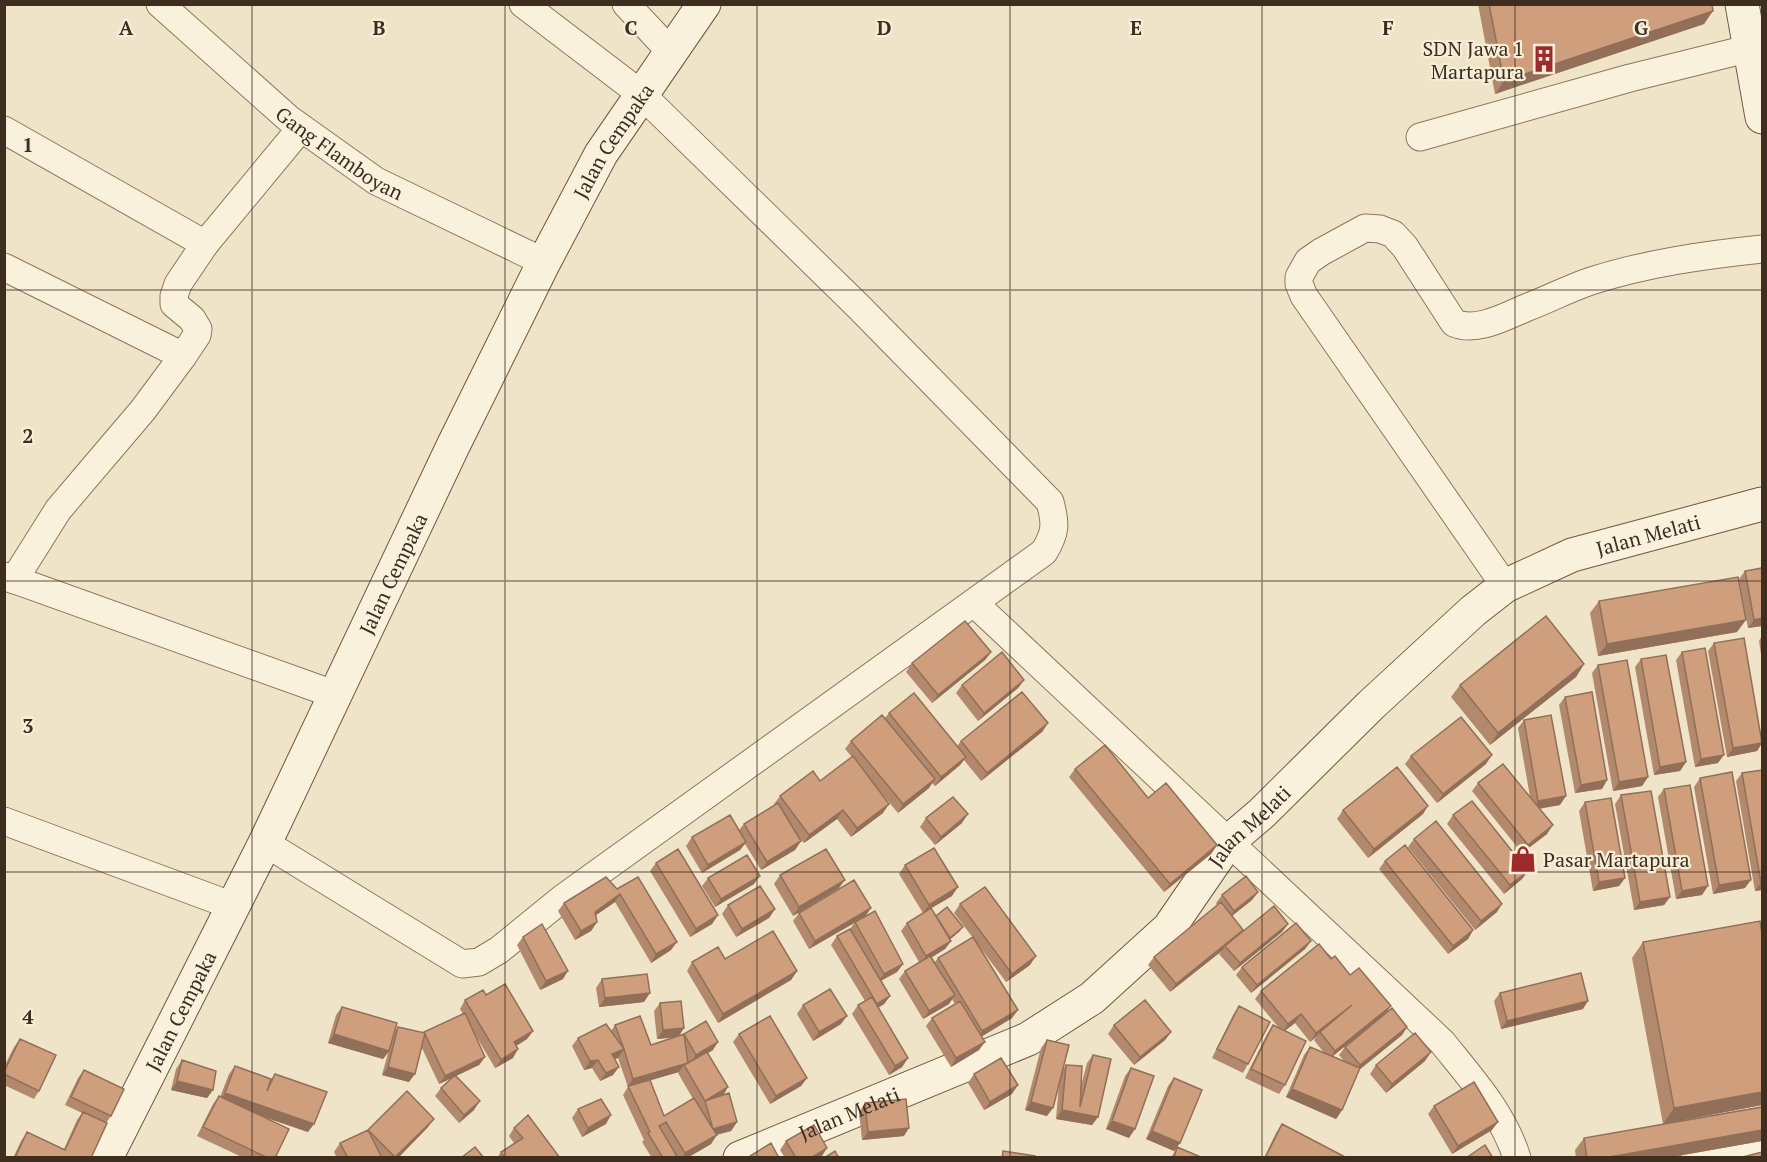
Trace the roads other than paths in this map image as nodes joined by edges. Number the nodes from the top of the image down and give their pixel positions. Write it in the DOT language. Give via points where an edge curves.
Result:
graph roads {
  1 [pos="160,4"];
  2 [pos="523,4"];
  3 [pos="626,4"];
  4 [pos="704,4"];
  5 [pos="1742,4"];
  6 [pos="1757,47"];
  7 [pos="670,51"];
  8 [pos="641,94"];
  9 [pos="1762,117"];
  10 [pos="301,128"];
  11 [pos="4,130"];
  12 [pos="1419,137"];
  13 [pos="205,244"];
  14 [pos="1762,249"];
  15 [pos="544,262"];
  16 [pos="4,267"];
  17 [pos="183,356"];
  18 [pos="1762,504"];
  19 [pos="9,578"];
  20 [pos="1505,586"];
  21 [pos="974,603"];
  22 [pos="336,695"];
  23 [pos="4,821"];
  24 [pos="1228,842"];
  25 [pos="265,843"];
  26 [pos="234,906"];
  27 [pos="1762,1146"];
  28 [pos="106,1158"];
  29 [pos="740,1158"];
  30 [pos="1517,1158"];
  31 [pos="1695,1158"];
  1 -- 10 [label="street, Gang Flamboyan"];
  2 -- 8 [label="street"];
  3 -- 7 [label="street"];
  4 -- 7 [label="street, Jalan Cempaka"];
  5 -- 6 [label="street"];
  6 -- 9 [label="street"];
  6 -- 12 [label="street"];
  7 -- 8 [label="street, Jalan Cempaka"];
  8 -- 15 [label="street, Jalan Cempaka" via="601,154"];
  8 -- 21 [label="street" via="859,306 1050,502 1055,520 1053,537 1044,552"];
  10 -- 13 [label="street"];
  10 -- 15 [label="street, Gang Flamboyan" via="376,180"];
  11 -- 13 [label="street"];
  13 -- 17 [label="street" via="174,296 174,304 198,329"];
  14 -- 20 [label="street" via="1691,257 1591,281 1470,327 1454,323 1393,234 1365,228 1308,261 1299,277 1304,296"];
  15 -- 22 [label="street, Jalan Cempaka"];
  16 -- 17 [label="street"];
  17 -- 19 [label="street" via="58,510"];
  18 -- 20 [label="street, Jalan Melati" via="1572,555"];
  19 -- 22 [label="street"];
  20 -- 24 [label="street, Jalan Melati" via="1371,705 1263,813"];
  21 -- 24 [label="street"];
  21 -- 25 [label="street" via="479,962 462,964"];
  22 -- 25 [label="street, Jalan Cempaka"];
  23 -- 26 [label="street"];
  24 -- 29 [label="street, Jalan Melati" via="1169,928 1092,998 1028,1039"];
  24 -- 30 [label="street" via="1442,1042 1482,1091 1511,1138"];
  25 -- 26 [label="street, Jalan Cempaka"];
  26 -- 28 [label="street, Jalan Cempaka"];
  27 -- 31 [label="street"];
}
